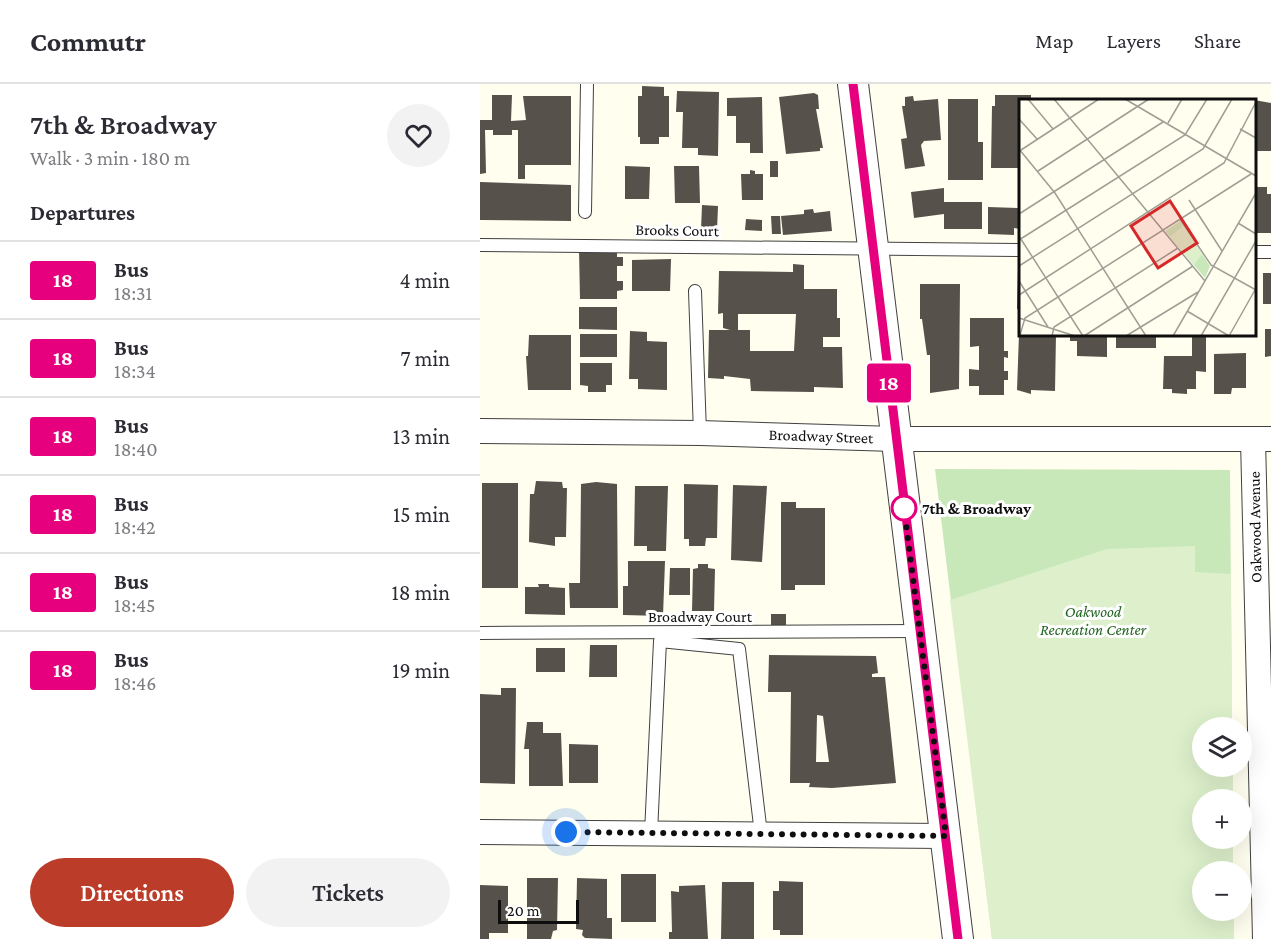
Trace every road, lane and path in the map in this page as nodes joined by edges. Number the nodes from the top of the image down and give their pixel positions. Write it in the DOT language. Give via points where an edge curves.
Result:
graph roads {
  1 [pos="587,84"];
  2 [pos="853,84"];
  3 [pos="585,212"];
  4 [pos="480,245"];
  5 [pos="873,249"];
  6 [pos="1019,250"];
  7 [pos="695,291"];
  8 [pos="480,431"];
  9 [pos="700,433"];
  10 [pos="895,439"];
  11 [pos="1262,439"];
  12 [pos="920,631"];
  13 [pos="480,633"];
  14 [pos="480,832"];
  15 [pos="651,833"];
  16 [pos="761,834"];
  17 [pos="946,836"];
  18 [pos="958,939"];
  19 [pos="1265,939"];
  1 -- 3 [label="lane"];
  2 -- 5 [label="street"];
  4 -- 5 [label="lane, Brooks Court"];
  5 -- 6 [label="lane, Brooks Court"];
  5 -- 10 [label="street"];
  7 -- 9 [label="lane"];
  8 -- 9 [label="street, Broadway Street"];
  9 -- 10 [label="street, Broadway Street"];
  10 -- 11 [label="street, Broadway Street"];
  10 -- 12 [label="street"];
  11 -- 19 [label="street, Oakwood Avenue"];
  12 -- 13 [label="lane, Broadway Court"];
  12 -- 17 [label="street"];
  14 -- 15 [label="street"];
  15 -- 16 [label="street"];
  15 -- 16 [label="lane" via="660,641 739,649"];
  16 -- 17 [label="street"];
  17 -- 18 [label="street"];
}
